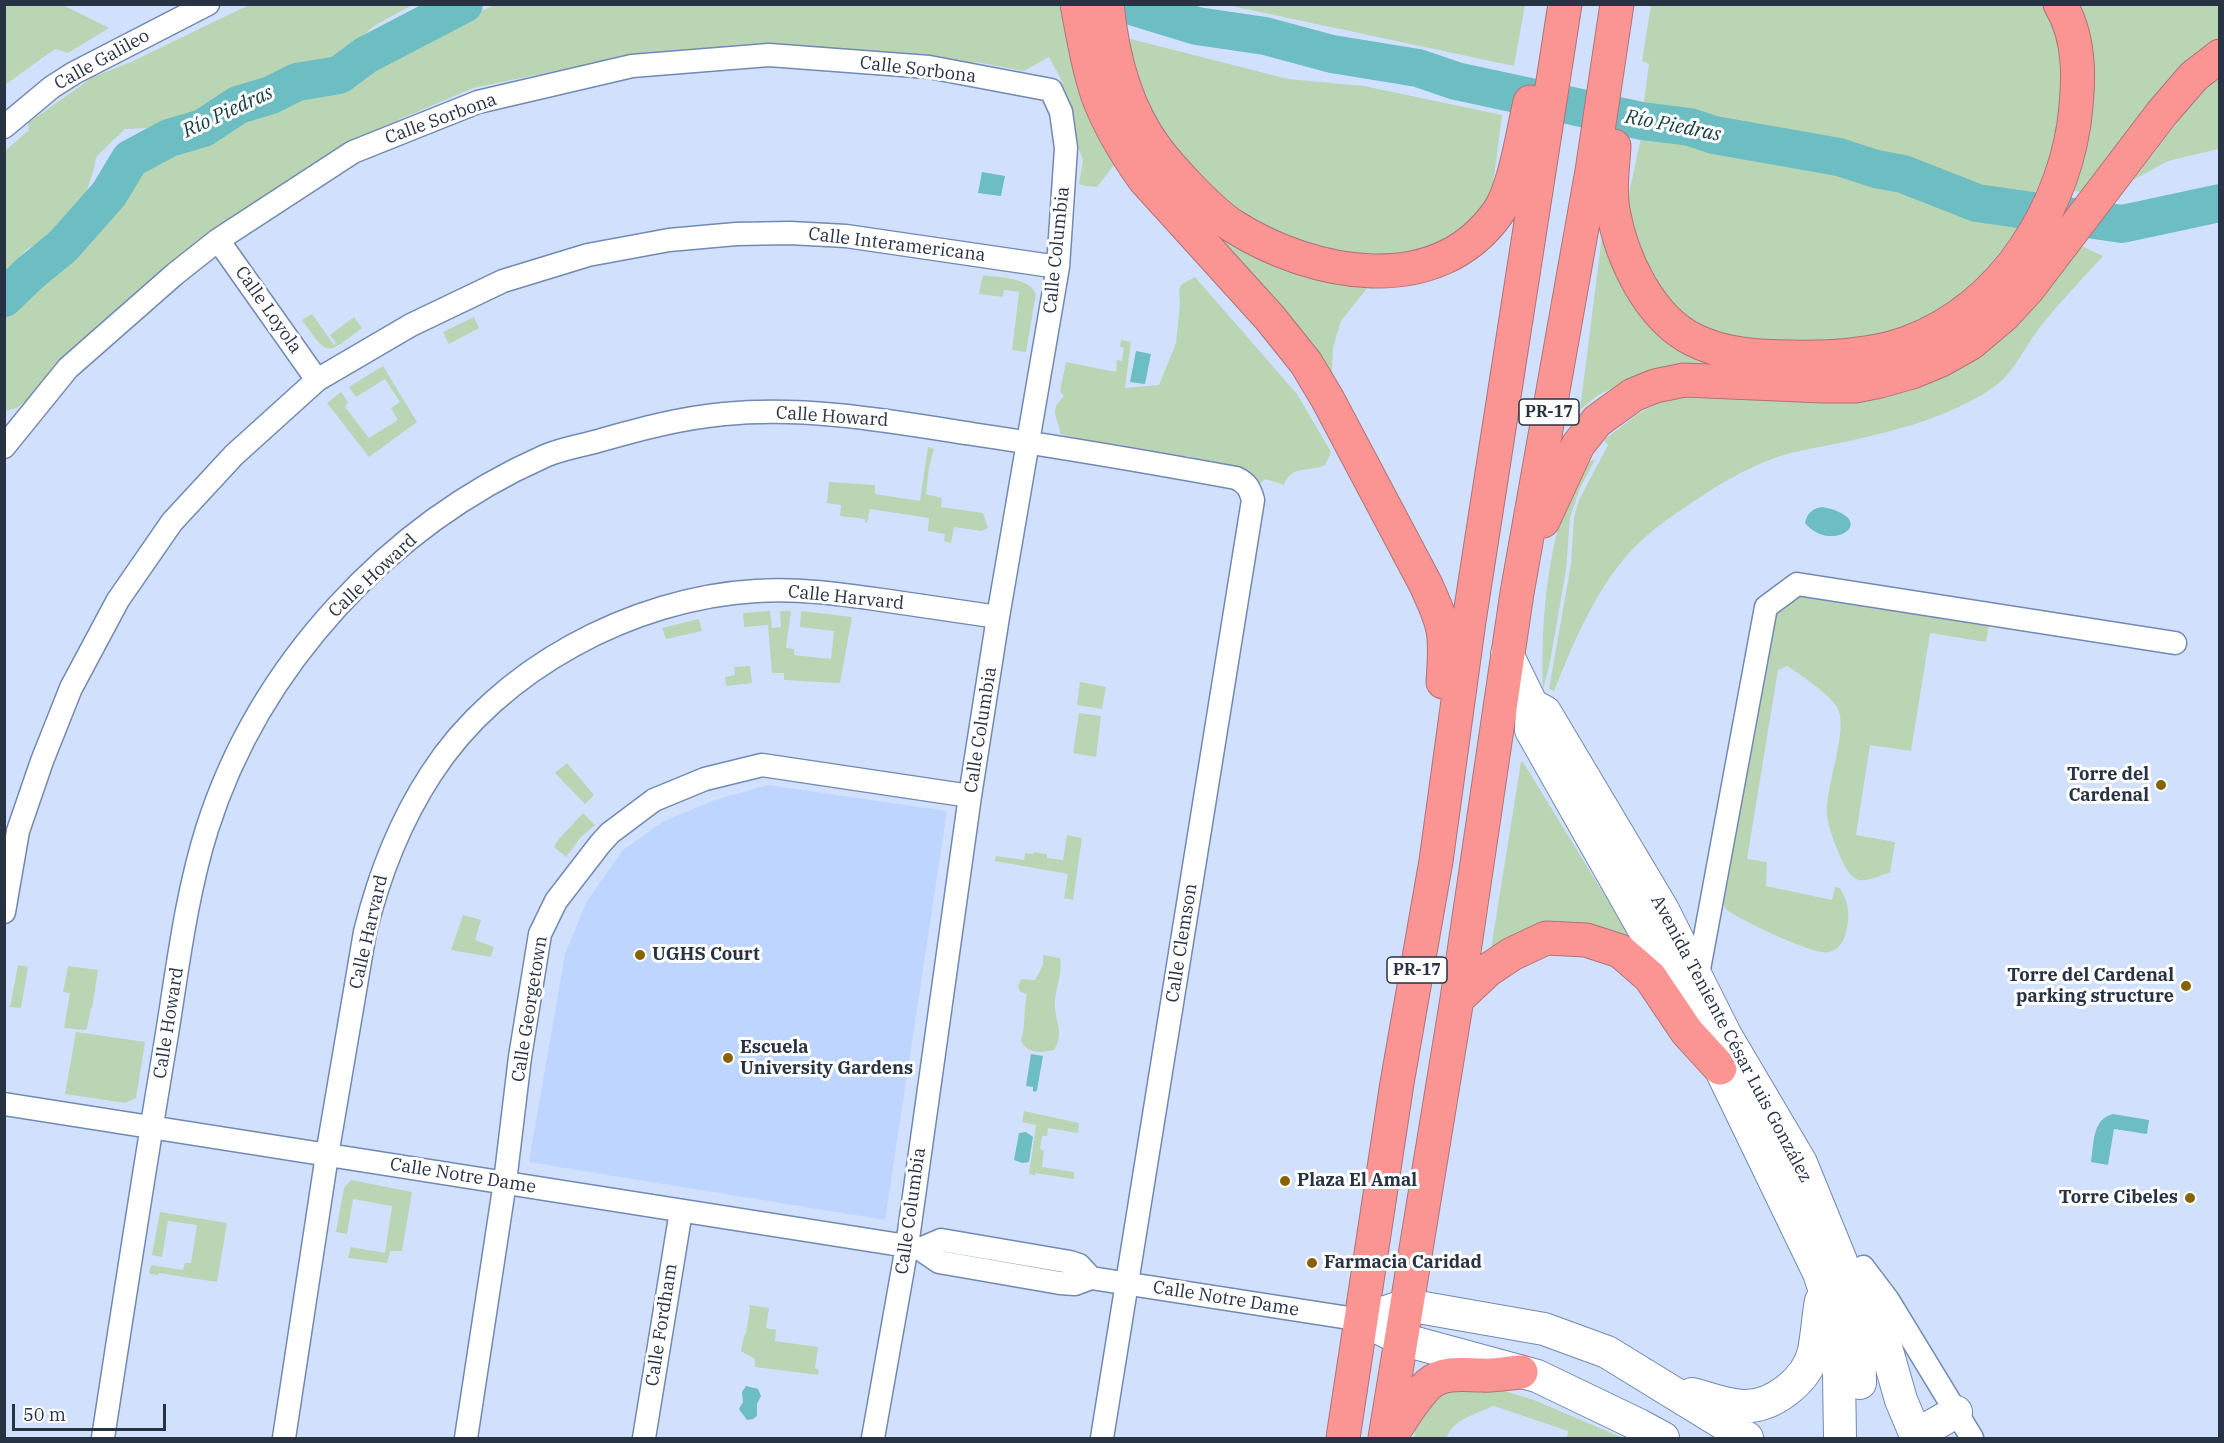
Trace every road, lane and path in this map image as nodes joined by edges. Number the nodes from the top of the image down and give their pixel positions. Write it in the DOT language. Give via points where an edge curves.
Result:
graph roads {
  1 [pos="208,4"];
  2 [pos="1077,4"];
  3 [pos="1107,4"];
  4 [pos="1555,4"];
  5 [pos="1564,4"];
  6 [pos="1617,4"];
  7 [pos="1623,4"];
  8 [pos="2060,4"];
  9 [pos="1552,44"];
  10 [pos="2220,56"];
  11 [pos="1101,58"];
  12 [pos="1615,58"];
  13 [pos="985,78"];
  14 [pos="4,127"];
  15 [pos="1528,161"];
  16 [pos="1602,173"];
  17 [pos="219,240"];
  18 [pos="1058,267"];
  19 [pos="2025,272"];
  20 [pos="317,380"];
  21 [pos="1327,398"];
  22 [pos="1030,443"];
  23 [pos="4,447"];
  24 [pos="1212,474"];
  25 [pos="1517,593"];
  26 [pos="998,617"];
  27 [pos="1469,621"];
  28 [pos="2175,643"];
  29 [pos="1508,654"];
  30 [pos="970,796"];
  31 [pos="1436,861"];
  32 [pos="4,912"];
  33 [pos="1688,985"];
  34 [pos="1457,999"];
  35 [pos="1720,1068"];
  36 [pos="4,1104"];
  37 [pos="152,1126"];
  38 [pos="327,1155"];
  39 [pos="1801,1163"];
  40 [pos="505,1182"];
  41 [pos="681,1210"];
  42 [pos="914,1248"];
  43 [pos="1863,1267"];
  44 [pos="1819,1273"];
  45 [pos="1128,1284"];
  46 [pos="1407,1305"];
  47 [pos="1362,1320"];
  48 [pos="1401,1339"];
  49 [pos="1521,1372"];
  50 [pos="1666,1388"];
  51 [pos="1931,1431"];
  52 [pos="103,1438"];
  53 [pos="284,1438"];
  54 [pos="466,1438"];
  55 [pos="644,1438"];
  56 [pos="873,1438"];
  57 [pos="1102,1438"];
  58 [pos="1343,1438"];
  59 [pos="1387,1438"];
  60 [pos="1663,1438"];
  61 [pos="1747,1438"];
  62 [pos="1840,1438"];
  63 [pos="1862,1438"];
  64 [pos="1972,1438"];
  1 -- 14 [label="street, Calle Galileo" via="74,73"];
  2 -- 11 [label="highway"];
  3 -- 11 [label="highway"];
  4 -- 9 [label="highway"];
  5 -- 9 [label="highway, PR-17"];
  6 -- 12 [label="highway"];
  7 -- 12 [label="highway"];
  8 -- 19 [label="highway" via="2075,45 2079,86 2062,175"];
  9 -- 15 [label="highway, PR-17"];
  10 -- 19 [label="highway" via="2194,76"];
  11 -- 15 [label="highway" via="1173,169 1231,225 1313,263 1343,270 1394,270 1448,256 1472,239 1501,208"];
  11 -- 21 [label="highway" via="1099,99 1131,160 1270,318 1306,363"];
  12 -- 16 [label="highway"];
  13 -- 17 [label="street, Calle Sorbona" via="929,67 769,55 632,66 478,102 353,152"];
  13 -- 18 [label="street, Calle Columbia" via="1051,90 1061,112 1066,148"];
  15 -- 27 [label="highway, PR-17"];
  16 -- 19 [label="highway" via="1623,252 1647,296 1673,326 1694,340 1724,351 1810,358 1889,348 1955,318"];
  16 -- 25 [label="highway, PR-17"];
  17 -- 20 [label="street, Calle Loyola"];
  17 -- 23 [label="street, Calle Sorbona" via="68,368"];
  18 -- 20 [label="street, Calle Interamericana" via="846,236 736,234 669,240 588,255 503,282 411,325"];
  18 -- 22 [label="street, Calle Columbia"];
  19 -- 25 [label="highway" via="2004,315 1971,344 1912,372 1855,386 1684,380 1633,395 1597,421 1578,445 1548,508"];
  20 -- 32 [label="street, Calle Interamericana" via="234,455 172,522 118,600 71,688 42,761 18,831"];
  21 -- 27 [label="highway" via="1369,448"];
  21 -- 31 [label="highway" via="1426,585 1443,628"];
  22 -- 24 [label="street, Calle Howard"];
  22 -- 26 [label="street, Calle Columbia"];
  22 -- 37 [label="street, Calle Howard" via="856,416 788,412 664,422 549,454 478,490 412,537 349,593 296,655 261,709 230,770 207,827 194,881"];
  24 -- 45 [label="street, Calle Clemson" via="1244,482 1253,500"];
  25 -- 29 [label="highway, PR-17"];
  26 -- 30 [label="street, Calle Columbia"];
  26 -- 38 [label="street, Calle Harvard" via="822,592 724,594 684,602 592,634 517,683 470,726 432,772 388,853 365,932"];
  27 -- 31 [label="highway, PR-17"];
  28 -- 33 [label="street" via="1797,584 1766,607"];
  29 -- 33 [label="street, Avenida Teniente César Luis González" via="1532,705 1531,730"];
  29 -- 34 [label="highway, PR-17"];
  30 -- 40 [label="street, Calle Georgetown" via="762,765 705,779 654,800 610,833 556,901 540,934"];
  30 -- 42 [label="street, Calle Columbia"];
  31 -- 47 [label="highway, PR-17" via="1397,1083"];
  33 -- 35 [label="street, Avenida Teniente César Luis González"];
  33 -- 39 [label="street, Avenida Teniente César Luis González" via="1726,1036"];
  34 -- 35 [label="highway" via="1488,970 1546,938 1586,940 1620,951 1650,977 1687,1032"];
  34 -- 46 [label="highway, PR-17"];
  35 -- 44 [label="street, Avenida Teniente César Luis González"];
  36 -- 37 [label="street, Calle Notre Dame"];
  37 -- 38 [label="street, Calle Notre Dame"];
  37 -- 52 [label="street, Calle Howard"];
  38 -- 40 [label="street, Calle Notre Dame"];
  38 -- 53 [label="street, Calle Harvard"];
  39 -- 43 [label="street"];
  39 -- 63 [label="street, Avenida Teniente César Luis González" via="1841,1261 1858,1329"];
  40 -- 41 [label="street, Calle Notre Dame"];
  40 -- 54 [label="street, Calle Georgetown"];
  41 -- 42 [label="street, Calle Notre Dame"];
  41 -- 55 [label="street, Calle Fordham"];
  42 -- 45 [label="street, Calle Notre Dame" via="939,1262 1060,1283 1075,1284 1091,1278"];
  42 -- 56 [label="street, Calle Columbia"];
  43 -- 51 [label="street" via="1888,1300"];
  43 -- 51 [label="street" via="1901,1400"];
  44 -- 50 [label="street" via="1822,1294 1814,1353 1802,1375 1785,1391 1766,1403 1742,1406"];
  44 -- 62 [label="street, Avenida Teniente César Luis González" via="1836,1322"];
  45 -- 47 [label="street, Calle Notre Dame"];
  45 -- 57 [label="street, Calle Clemson"];
  46 -- 47 [label="street"];
  46 -- 48 [label="highway, PR-17"];
  46 -- 50 [label="street" via="1544,1329 1607,1352"];
  47 -- 48 [label="street"];
  47 -- 58 [label="highway, PR-17"];
  48 -- 49 [label="street"];
  48 -- 59 [label="highway, PR-17"];
  49 -- 59 [label="highway" via="1440,1377 1421,1392"];
  49 -- 60 [label="street"];
  50 -- 61 [label="street"];
  51 -- 64 [label="street"];
}
